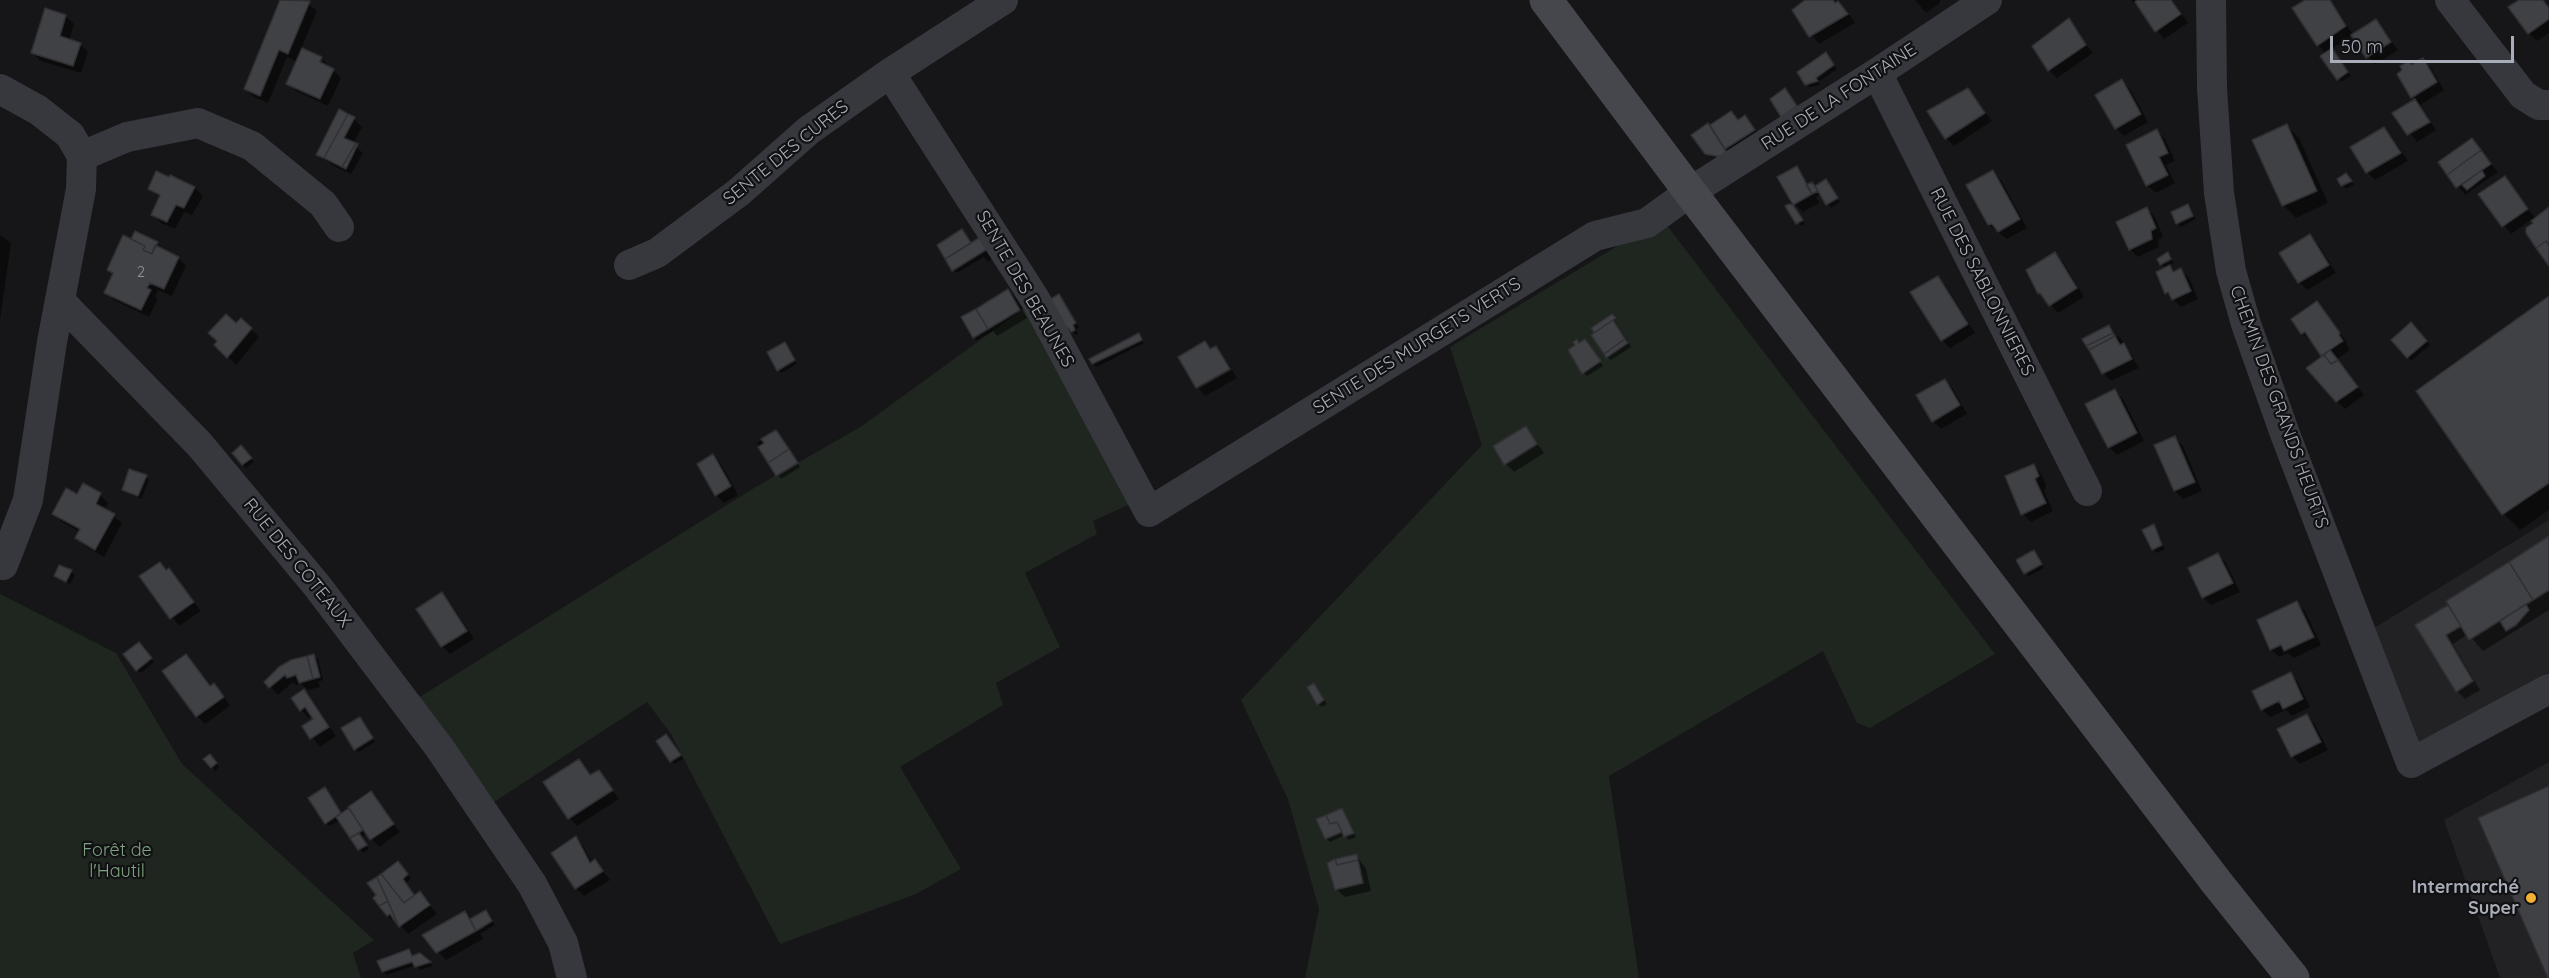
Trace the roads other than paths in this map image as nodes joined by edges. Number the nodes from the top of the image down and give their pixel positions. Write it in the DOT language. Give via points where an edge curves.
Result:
graph roads {
  1 [pos="1003,0"];
  2 [pos="1546,0"];
  3 [pos="1987,0"];
  4 [pos="2211,0"];
  5 [pos="2450,0"];
  6 [pos="890,73"];
  7 [pos="1877,73"];
  8 [pos="0,89"];
  9 [pos="2549,105"];
  10 [pos="82,156"];
  11 [pos="1690,192"];
  12 [pos="339,227"];
  13 [pos="628,265"];
  14 [pos="60,301"];
  15 [pos="2087,491"];
  16 [pos="1149,512"];
  17 [pos="3,565"];
  18 [pos="2549,689"];
  19 [pos="572,978"];
  20 [pos="2293,978"];
  1 -- 6 [label="street, SENTE DES CURES"];
  2 -- 11 [label="main road"];
  3 -- 7 [label="street, RUE DE LA FONTAINE"];
  4 -- 18 [label="street, CHEMIN DES GRANDS HEURTS" via="2218,170 2231,271 2285,434 2411,763"];
  5 -- 9 [label="street" via="2523,95 2540,105"];
  6 -- 13 [label="street, SENTE DES CURES" via="809,130 739,192 657,253"];
  6 -- 16 [label="street, SENTE DES BEAUNES" via="1035,299"];
  7 -- 11 [label="street, RUE DE LA FONTAINE"];
  7 -- 15 [label="street, RUE DES SABLONNIERES"];
  8 -- 10 [label="street" via="38,110 70,135"];
  10 -- 12 [label="street" via="127,137 198,123 252,146 323,204"];
  10 -- 14 [label="street" via="81,189"];
  11 -- 16 [label="street, SENTE DES MURGETS VERTS" via="1647,223 1595,236"];
  11 -- 20 [label="main road"];
  14 -- 17 [label="street" via="28,500"];
  14 -- 19 [label="street, RUE DES COTEAUX" via="200,445 333,606 439,747 532,884 563,943"];
}
